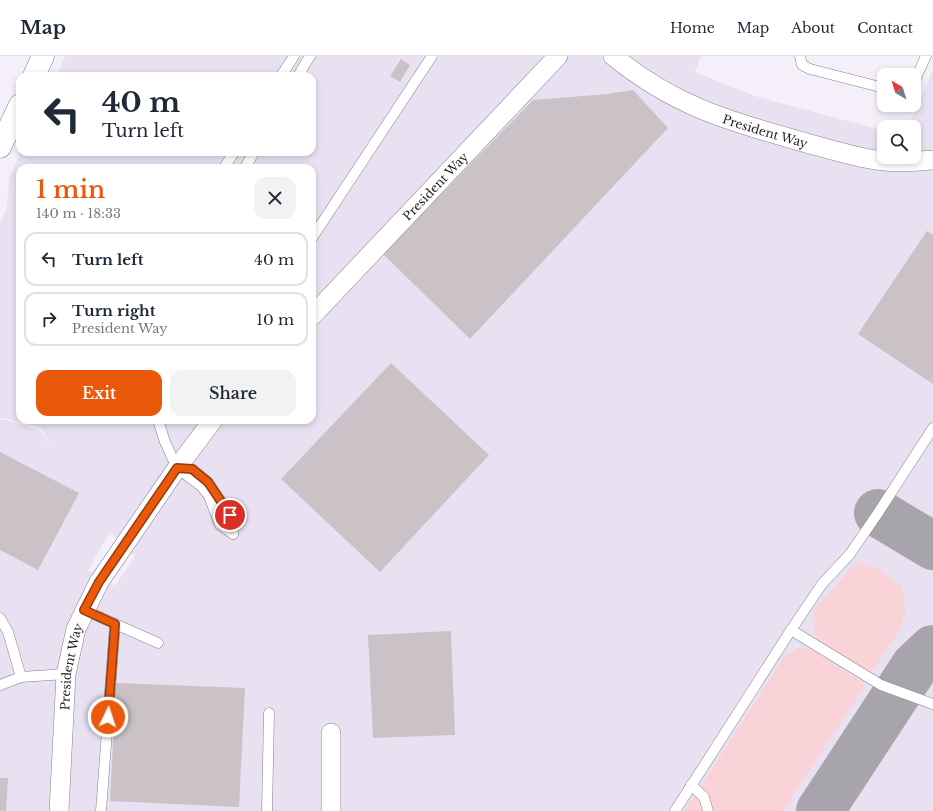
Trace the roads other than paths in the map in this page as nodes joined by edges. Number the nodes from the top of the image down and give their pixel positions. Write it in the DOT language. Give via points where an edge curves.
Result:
graph roads {
  1 [pos="43,56"];
  2 [pos="294,56"];
  3 [pos="310,56"];
  4 [pos="432,56"];
  5 [pos="558,56"];
  6 [pos="613,56"];
  7 [pos="800,56"];
  8 [pos="926,56"];
  9 [pos="920,68"];
  10 [pos="36,72"];
  11 [pos="284,72"];
  12 [pos="300,72"];
  13 [pos="877,86"];
  14 [pos="16,113"];
  15 [pos="0,147"];
  16 [pos="933,160"];
  17 [pos="316,232"];
  18 [pos="316,312"];
  19 [pos="159,424"];
  20 [pos="211,424"];
  21 [pos="933,428"];
  22 [pos="177,468"];
  23 [pos="84,610"];
  24 [pos="0,618"];
  25 [pos="115,624"];
  26 [pos="790,630"];
  27 [pos="158,643"];
  28 [pos="66,674"];
  29 [pos="20,677"];
  30 [pos="0,685"];
  31 [pos="933,704"];
  32 [pos="269,713"];
  33 [pos="331,733"];
  34 [pos="691,785"];
  35 [pos="59,811"];
  36 [pos="101,811"];
  37 [pos="266,811"];
  38 [pos="331,811"];
  39 [pos="675,811"];
  40 [pos="708,811"];
  1 -- 10 [label="street"];
  2 -- 11 [label="lane"];
  3 -- 12 [label="lane"];
  4 -- 17 [label="lane"];
  5 -- 18 [label="street, President Way"];
  6 -- 16 [label="street, President Way" via="666,94 696,109 745,126 884,161"];
  7 -- 13 [label="lane" via="802,65 810,69"];
  8 -- 9 [label="lane"];
  14 -- 15 [label="street"];
  19 -- 22 [label="lane"];
  20 -- 22 [label="street, President Way"];
  21 -- 26 [label="lane" via="850,554 822,584"];
  22 -- 22 [label="lane" via="192,469 208,482 230,515 233,534 220,525 209,496 201,486"];
  22 -- 23 [label="street, President Way" via="99,582"];
  23 -- 25 [label="lane"];
  23 -- 28 [label="street, President Way" via="76,629"];
  24 -- 29 [label="lane" via="8,632"];
  25 -- 27 [label="lane"];
  25 -- 36 [label="lane"];
  26 -- 31 [label="lane" via="881,685"];
  26 -- 34 [label="lane"];
  28 -- 29 [label="lane"];
  28 -- 35 [label="street, President Way"];
  29 -- 30 [label="lane"];
  32 -- 37 [label="lane"];
  33 -- 38 [label="street"];
  34 -- 39 [label="lane"];
  34 -- 40 [label="lane" via="704,797"];
}
